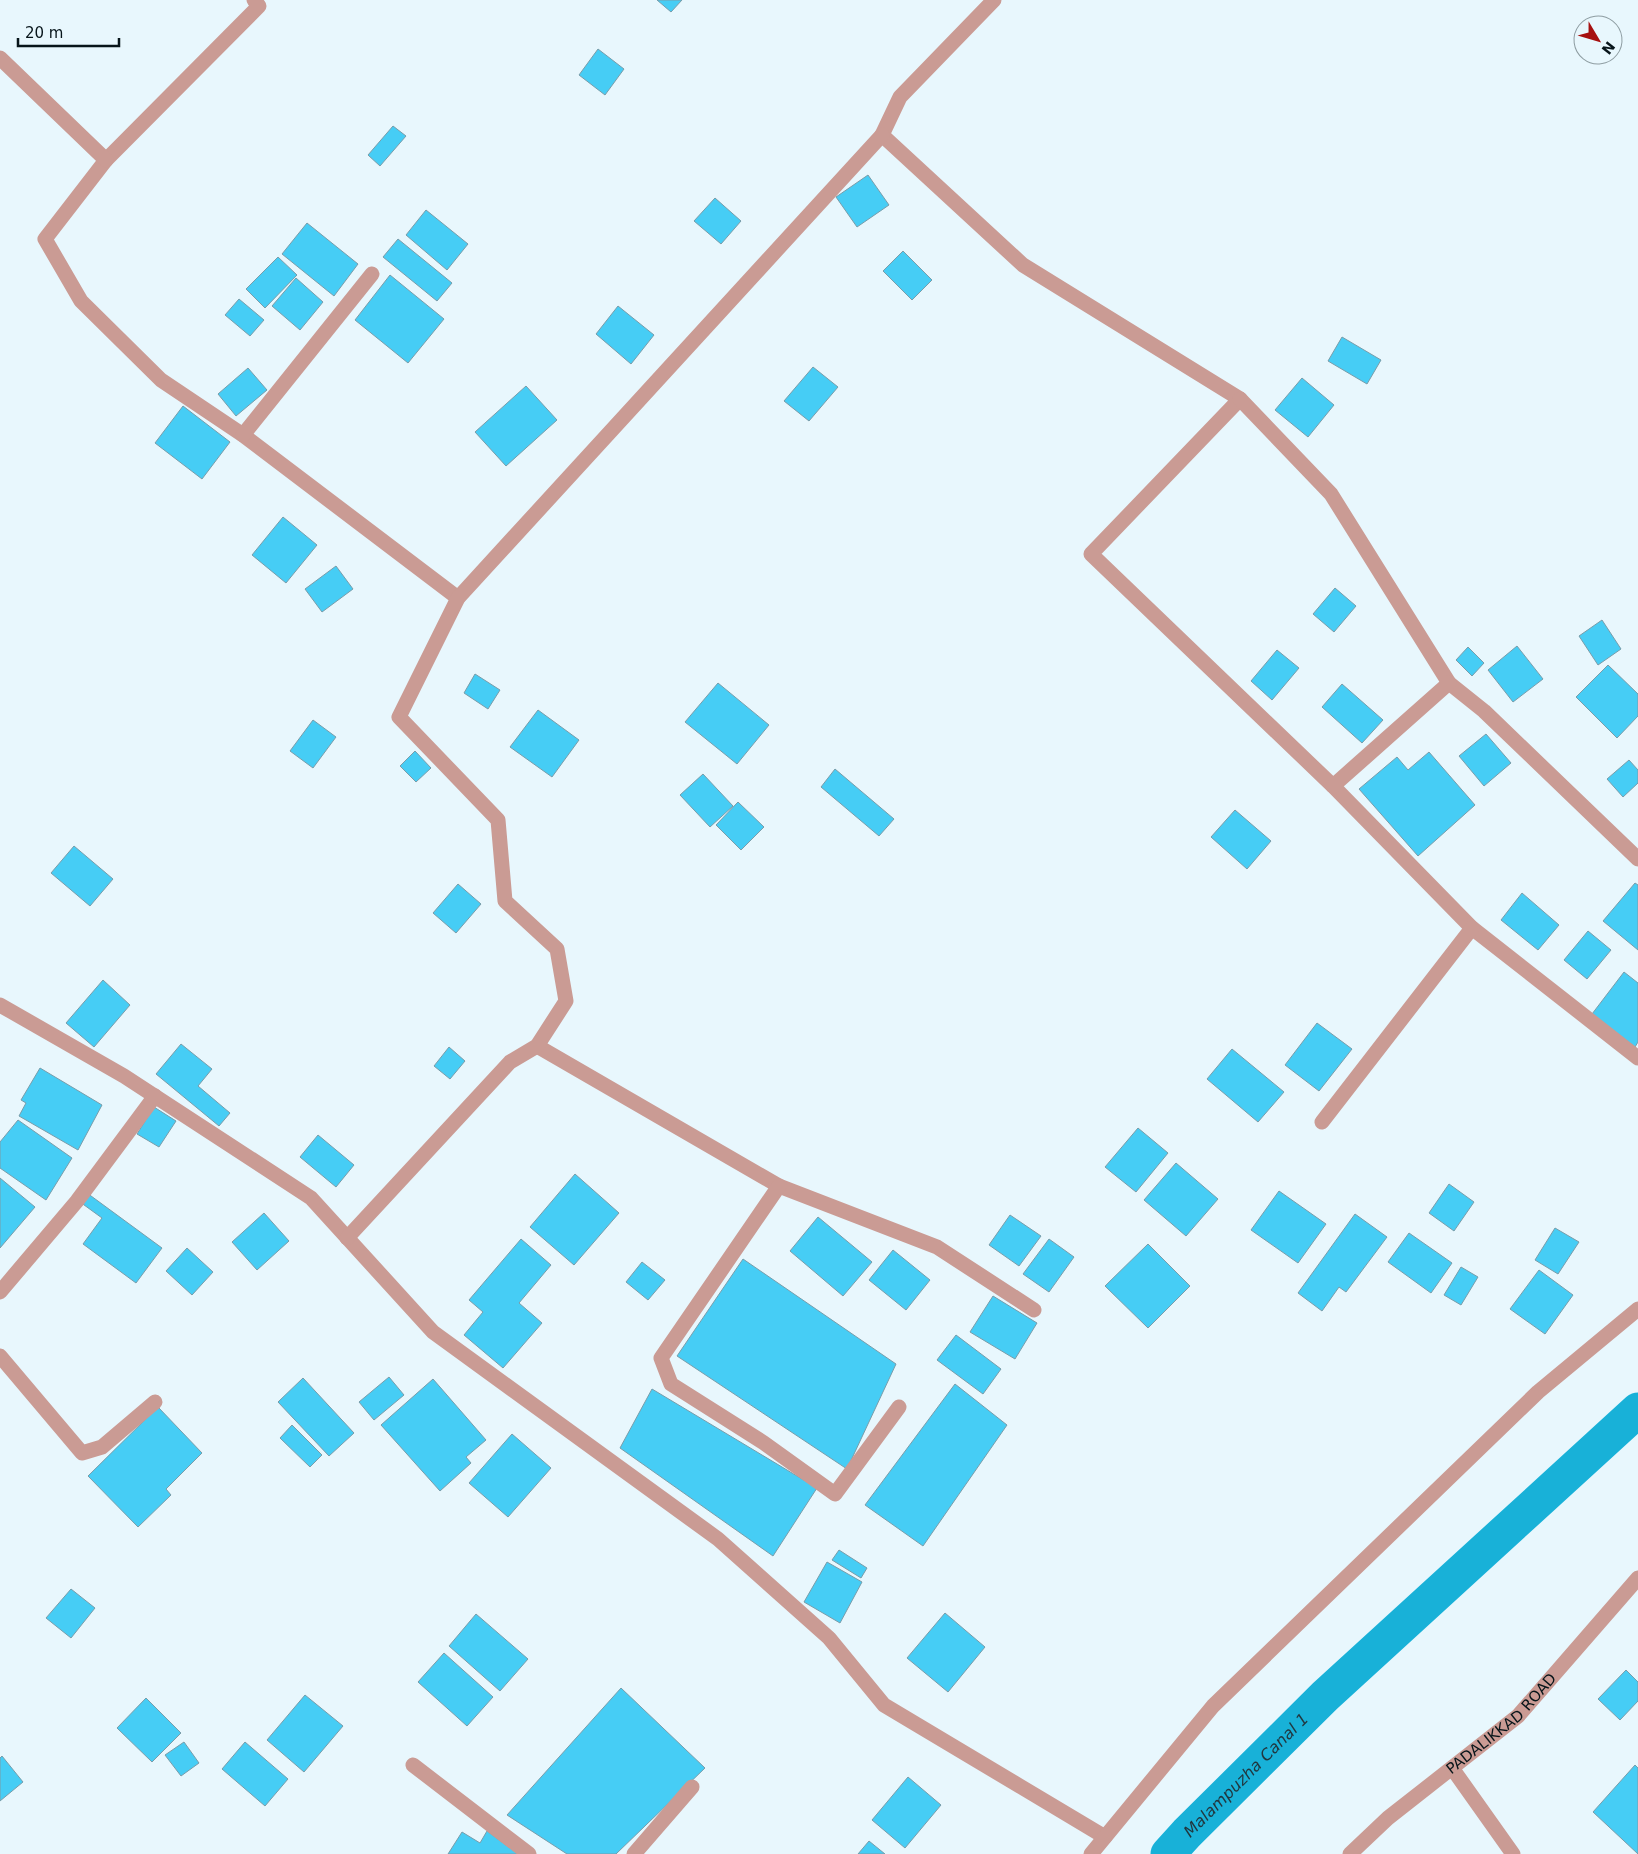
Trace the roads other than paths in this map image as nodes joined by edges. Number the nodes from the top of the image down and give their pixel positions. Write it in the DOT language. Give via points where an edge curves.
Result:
graph roads {
  1 [pos="254,0"];
  2 [pos="994,0"];
  3 [pos="0,58"];
  4 [pos="882,135"];
  5 [pos="106,160"];
  6 [pos="372,274"];
  7 [pos="1240,399"];
  8 [pos="243,435"];
  9 [pos="458,598"];
  10 [pos="1449,683"];
  11 [pos="1333,786"];
  12 [pos="1638,859"];
  13 [pos="1472,928"];
  14 [pos="0,1005"];
  15 [pos="538,1046"];
  16 [pos="1638,1058"];
  17 [pos="155,1096"];
  18 [pos="1322,1122"];
  19 [pos="779,1186"];
  20 [pos="347,1238"];
  21 [pos="0,1292"];
  22 [pos="1638,1309"];
  23 [pos="1034,1310"];
  24 [pos="0,1356"];
  25 [pos="155,1402"];
  26 [pos="899,1407"];
  27 [pos="1638,1578"];
  28 [pos="413,1765"];
  29 [pos="1452,1768"];
  30 [pos="692,1787"];
  31 [pos="1105,1837"];
  32 [pos="530,1854"];
  33 [pos="634,1854"];
  34 [pos="1091,1854"];
  35 [pos="1350,1854"];
  36 [pos="1513,1854"];
  1 -- 5 [label="street" via="259,6"];
  2 -- 4 [label="street" via="900,97"];
  3 -- 5 [label="street"];
  4 -- 7 [label="street" via="1023,265"];
  4 -- 9 [label="street"];
  5 -- 8 [label="street" via="45,239 81,301 161,380"];
  6 -- 8 [label="street"];
  7 -- 10 [label="street" via="1331,494"];
  7 -- 11 [label="street" via="1091,554"];
  8 -- 9 [label="street"];
  9 -- 15 [label="street" via="399,717 498,820 505,901 557,949 566,1001"];
  10 -- 11 [label="street"];
  10 -- 12 [label="street" via="1484,711"];
  11 -- 13 [label="street"];
  13 -- 16 [label="street"];
  13 -- 18 [label="street"];
  14 -- 17 [label="street"];
  15 -- 19 [label="street"];
  15 -- 20 [label="street" via="510,1062"];
  17 -- 20 [label="street" via="312,1198"];
  17 -- 21 [label="street" via="77,1201"];
  19 -- 23 [label="street" via="937,1247"];
  19 -- 26 [label="street" via="661,1358 672,1384 764,1443 835,1494"];
  20 -- 31 [label="street" via="433,1332 718,1539 829,1638 884,1705"];
  22 -- 31 [label="street" via="1538,1392 1212,1706"];
  24 -- 25 [label="street" via="82,1453 102,1447"];
  27 -- 29 [label="street, PADALIKKAD ROAD" via="1518,1716"];
  28 -- 32 [label="street"];
  29 -- 35 [label="street, PADALIKKAD ROAD" via="1388,1818"];
  29 -- 36 [label="street"];
  30 -- 33 [label="street"];
  31 -- 34 [label="street"];
}
